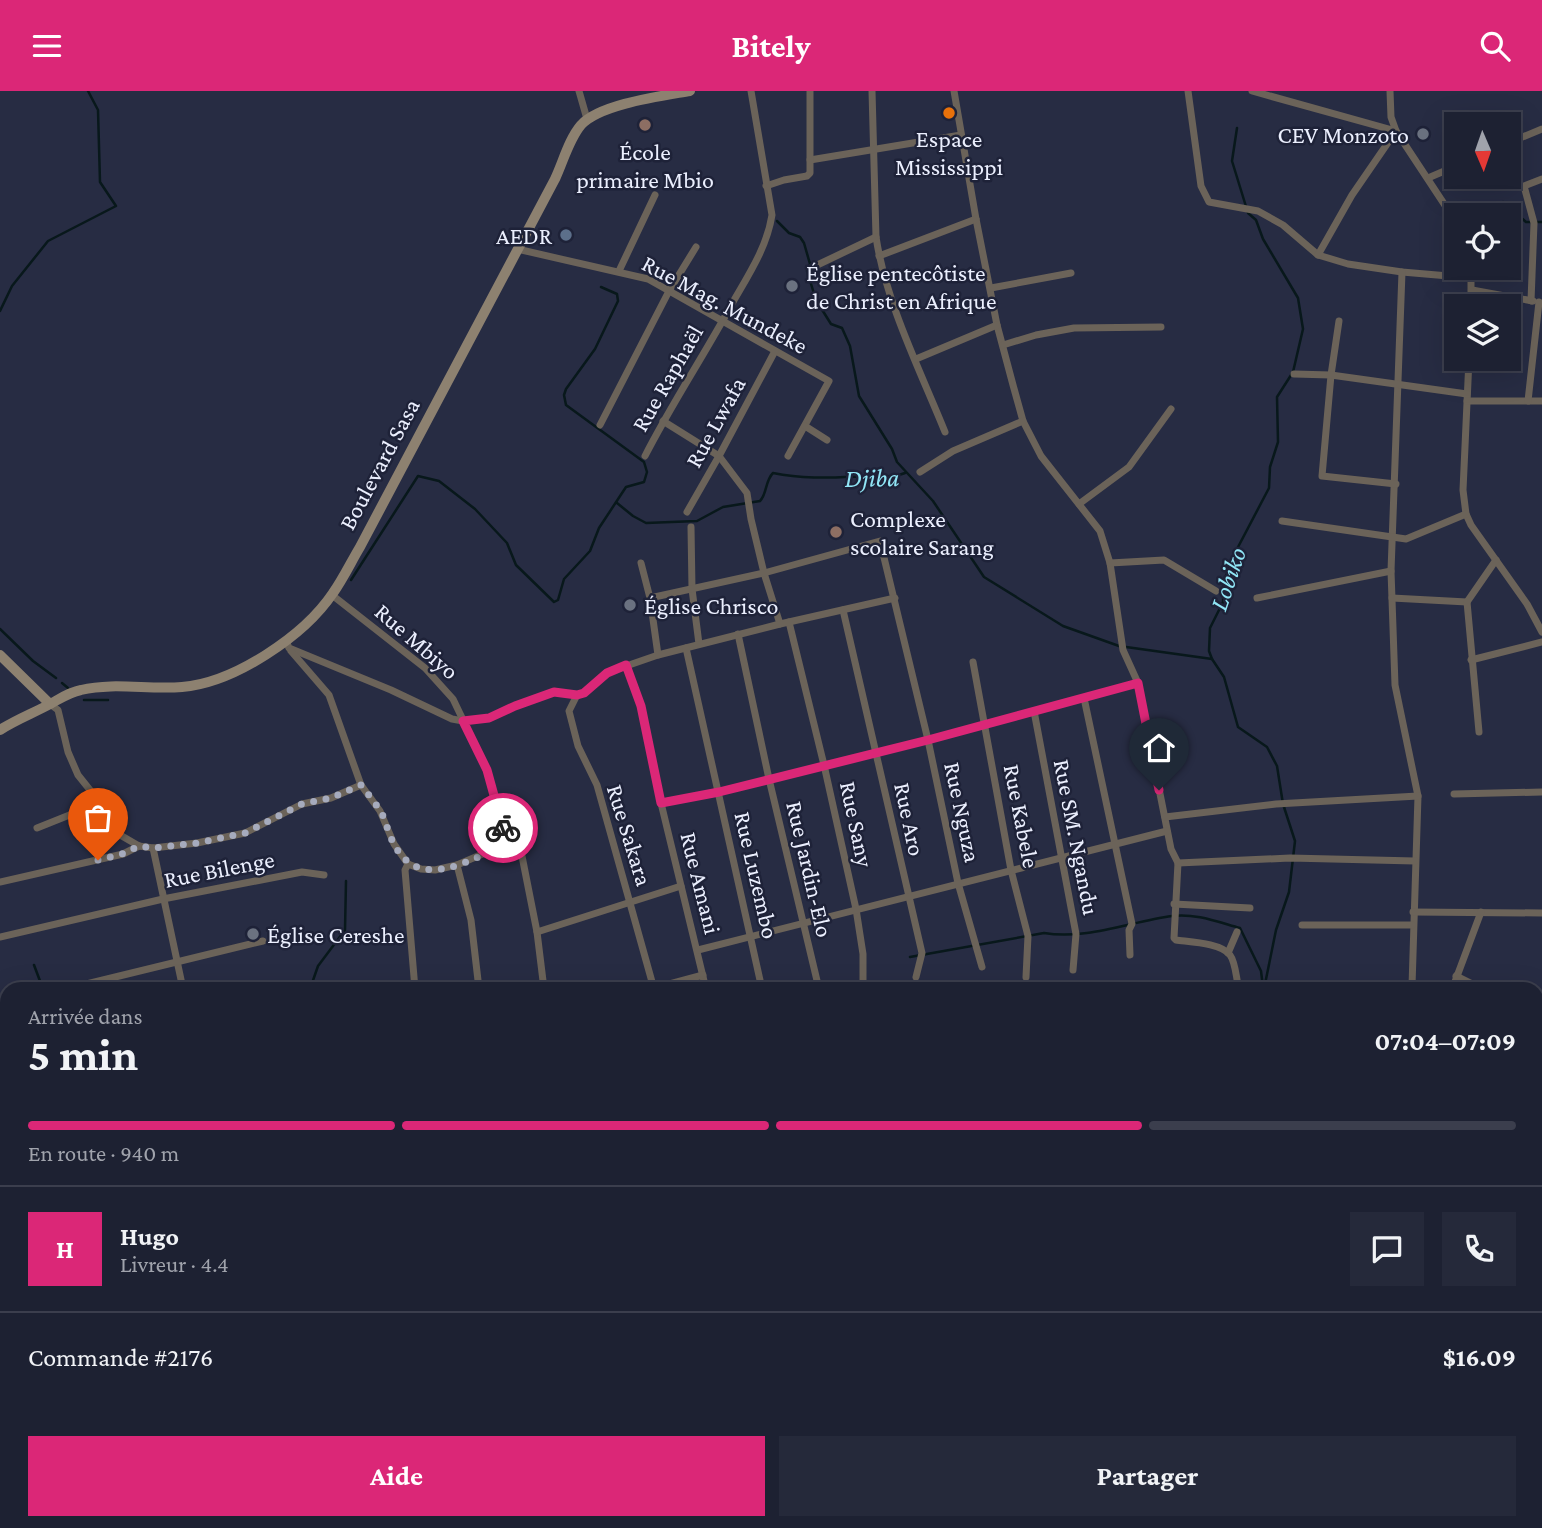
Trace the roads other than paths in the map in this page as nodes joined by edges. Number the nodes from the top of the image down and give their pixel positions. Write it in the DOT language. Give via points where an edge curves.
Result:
graph roads {
  1 [pos="579,91"];
  2 [pos="690,91"];
  3 [pos="751,91"];
  4 [pos="810,91"];
  5 [pos="872,91"];
  6 [pos="954,91"];
  7 [pos="1188,91"];
  8 [pos="1252,91"];
  9 [pos="1390,91"];
  10 [pos="661,94"];
  11 [pos="587,119"];
  12 [pos="1542,129"];
  13 [pos="1396,131"];
  14 [pos="961,135"];
  15 [pos="1521,138"];
  16 [pos="874,149"];
  17 [pos="810,160"];
  18 [pos="1444,171"];
  19 [pos="1428,178"];
  20 [pos="1542,179"];
  21 [pos="766,186"];
  22 [pos="655,195"];
  23 [pos="1444,203"];
  24 [pos="976,219"];
  25 [pos="876,237"];
  26 [pos="696,247"];
  27 [pos="517,249"];
  28 [pos="1318,255"];
  29 [pos="878,257"];
  30 [pos="811,268"];
  31 [pos="620,271"];
  32 [pos="1402,272"];
  33 [pos="1070,273"];
  34 [pos="1444,276"];
  35 [pos="1472,280"];
  36 [pos="990,288"];
  37 [pos="1472,290"];
  38 [pos="669,291"];
  39 [pos="1472,294"];
  40 [pos="1537,302"];
  41 [pos="723,321"];
  42 [pos="1339,321"];
  43 [pos="997,325"];
  44 [pos="1161,327"];
  45 [pos="1003,345"];
  46 [pos="775,351"];
  47 [pos="916,359"];
  48 [pos="1468,371"];
  49 [pos="1294,374"];
  50 [pos="1331,375"];
  51 [pos="1399,385"];
  52 [pos="1467,398"];
  53 [pos="1528,401"];
  54 [pos="1542,401"];
  55 [pos="1171,408"];
  56 [pos="663,421"];
  57 [pos="1023,421"];
  58 [pos="600,425"];
  59 [pos="805,426"];
  60 [pos="945,432"];
  61 [pos="827,440"];
  62 [pos="645,456"];
  63 [pos="719,456"];
  64 [pos="788,456"];
  65 [pos="920,473"];
  66 [pos="1396,484"];
  67 [pos="1079,504"];
  68 [pos="687,512"];
  69 [pos="1466,514"];
  70 [pos="1282,521"];
  71 [pos="691,527"];
  72 [pos="1393,537"];
  73 [pos="1496,560"];
  74 [pos="641,563"];
  75 [pos="1110,563"];
  76 [pos="1391,571"];
  77 [pos="764,573"];
  78 [pos="692,589"];
  79 [pos="1216,591"];
  80 [pos="332,595"];
  81 [pos="650,598"];
  82 [pos="895,598"];
  83 [pos="1257,598"];
  84 [pos="1392,598"];
  85 [pos="1467,602"];
  86 [pos="843,610"];
  87 [pos="789,622"];
  88 [pos="780,624"];
  89 [pos="1542,632"];
  90 [pos="738,634"];
  91 [pos="1542,642"];
  92 [pos="699,644"];
  93 [pos="287,645"];
  94 [pos="686,647"];
  95 [pos="658,655"];
  96 [pos="0,656"];
  97 [pos="1471,660"];
  98 [pos="973,662"];
  99 [pos="626,665"];
  100 [pos="1138,683"];
  101 [pos="577,695"];
  102 [pos="1084,698"];
  103 [pos="50,704"];
  104 [pos="1034,711"];
  105 [pos="463,721"];
  106 [pos="985,725"];
  107 [pos="0,730"];
  108 [pos="1479,732"];
  109 [pos="928,740"];
  110 [pos="877,752"];
  111 [pos="824,765"];
  112 [pos="769,779"];
  113 [pos="361,785"];
  114 [pos="719,792"];
  115 [pos="1542,792"];
  116 [pos="1454,795"];
  117 [pos="1418,796"];
  118 [pos="661,803"];
  119 [pos="97,804"];
  120 [pos="1164,817"];
  121 [pos="37,828"];
  122 [pos="1167,831"];
  123 [pos="508,843"];
  124 [pos="1116,844"];
  125 [pos="139,846"];
  126 [pos="153,848"];
  127 [pos="1060,858"];
  128 [pos="1415,861"];
  129 [pos="1178,863"];
  130 [pos="408,864"];
  131 [pos="457,866"];
  132 [pos="1011,870"];
  133 [pos="324,875"];
  134 [pos="0,882"];
  135 [pos="958,883"];
  136 [pos="681,887"];
  137 [pos="906,896"];
  138 [pos="163,899"];
  139 [pos="631,902"];
  140 [pos="1174,904"];
  141 [pos="1250,908"];
  142 [pos="856,909"];
  143 [pos="1413,912"];
  144 [pos="1481,912"];
  145 [pos="1542,913"];
  146 [pos="803,922"];
  147 [pos="1302,925"];
  148 [pos="1412,925"];
  149 [pos="537,932"];
  150 [pos="1237,932"];
  151 [pos="752,936"];
  152 [pos="0,937"];
  153 [pos="263,941"];
  154 [pos="698,950"];
  155 [pos="1228,953"];
  156 [pos="1130,955"];
  157 [pos="178,961"];
  158 [pos="982,967"];
  159 [pos="1073,970"];
  160 [pos="703,975"];
  161 [pos="1456,976"];
  162 [pos="916,977"];
  163 [pos="1027,977"];
  164 [pos="94,982"];
  165 [pos="182,982"];
  166 [pos="414,982"];
  167 [pos="478,982"];
  168 [pos="543,982"];
  169 [pos="651,982"];
  170 [pos="676,982"];
  171 [pos="704,982"];
  172 [pos="761,982"];
  173 [pos="817,982"];
  174 [pos="863,982"];
  175 [pos="1237,982"];
  176 [pos="1412,982"];
  177 [pos="1454,982"];
  178 [pos="1468,982"];
  1 -- 11 [label="street"];
  2 -- 10 [label="street"];
  3 -- 21 [label="street, Rue Raphaël"];
  4 -- 17 [label="street"];
  5 -- 16 [label="street"];
  6 -- 14 [label="street"];
  7 -- 28 [label="street" via="1201,186 1209,202 1258,211"];
  8 -- 13 [label="street"];
  9 -- 13 [label="street"];
  10 -- 11 [label="street"];
  11 -- 27 [label="street, Boulevard Sasa"];
  12 -- 15 [label="street"];
  13 -- 19 [label="street"];
  13 -- 28 [label="street"];
  14 -- 16 [label="street"];
  14 -- 24 [label="street"];
  16 -- 17 [label="street"];
  16 -- 25 [label="street"];
  17 -- 21 [label="street" via="807,176"];
  18 -- 19 [label="street"];
  19 -- 23 [label="street"];
  20 -- 40 [label="street" via="1524,186 1534,223"];
  21 -- 41 [label="street, Rue Raphaël" via="772,215 769,233"];
  22 -- 31 [label="street"];
  24 -- 29 [label="street"];
  24 -- 36 [label="street"];
  25 -- 29 [label="street"];
  25 -- 30 [label="street"];
  26 -- 38 [label="street"];
  27 -- 31 [label="street, Rue Mag. Mundeke"];
  27 -- 80 [label="street, Boulevard Sasa"];
  28 -- 32 [label="street"];
  29 -- 47 [label="street"];
  31 -- 38 [label="street, Rue Mag. Mundeke"];
  32 -- 34 [label="street"];
  32 -- 51 [label="street"];
  33 -- 36 [label="street"];
  35 -- 37 [label="street"];
  36 -- 43 [label="street"];
  37 -- 39 [label="street"];
  37 -- 40 [label="street"];
  38 -- 41 [label="street, Rue Mag. Mundeke"];
  38 -- 58 [label="street"];
  40 -- 53 [label="street"];
  41 -- 46 [label="street, Rue Mag. Mundeke"];
  41 -- 56 [label="street, Rue Raphaël"];
  42 -- 50 [label="street"];
  43 -- 45 [label="street"];
  43 -- 47 [label="street"];
  44 -- 45 [label="street" via="1074,328"];
  45 -- 57 [label="street"];
  46 -- 59 [label="street, Rue Mag. Mundeke" via="830,381"];
  46 -- 63 [label="street, Rue Lwafa"];
  47 -- 60 [label="street"];
  48 -- 52 [label="street"];
  49 -- 50 [label="street"];
  50 -- 51 [label="street"];
  50 -- 66 [label="street" via="1322,476"];
  51 -- 52 [label="street"];
  51 -- 66 [label="street"];
  52 -- 53 [label="street"];
  52 -- 69 [label="street"];
  53 -- 54 [label="street"];
  55 -- 67 [label="street" via="1129,467"];
  56 -- 62 [label="street, Rue Raphaël"];
  56 -- 63 [label="street"];
  57 -- 65 [label="street" via="953,451"];
  57 -- 67 [label="street" via="1041,456"];
  59 -- 61 [label="street"];
  59 -- 64 [label="street"];
  63 -- 68 [label="street, Rue Lwafa"];
  63 -- 77 [label="street" via="747,493"];
  66 -- 72 [label="street"];
  67 -- 75 [label="street" via="1100,531"];
  69 -- 72 [label="street" via="1406,539"];
  69 -- 73 [label="street"];
  70 -- 72 [label="street"];
  71 -- 78 [label="street"];
  72 -- 76 [label="street"];
  73 -- 85 [label="street"];
  73 -- 89 [label="street"];
  74 -- 81 [label="street"];
  75 -- 79 [label="street" via="1164,560"];
  75 -- 100 [label="street" via="1123,650"];
  76 -- 83 [label="street"];
  76 -- 84 [label="street"];
  77 -- 78 [label="street"];
  77 -- 82 [label="street, Rue Nguza" via="880,541"];
  77 -- 88 [label="street"];
  78 -- 81 [label="street"];
  78 -- 92 [label="street"];
  80 -- 93 [label="street, Boulevard Sasa"];
  80 -- 105 [label="street, Rue Mbiyo" via="425,668 453,699"];
  81 -- 95 [label="street"];
  82 -- 86 [label="street"];
  82 -- 109 [label="street, Rue Nguza"];
  84 -- 85 [label="street"];
  84 -- 117 [label="street" via="1395,685"];
  85 -- 97 [label="street"];
  86 -- 87 [label="street"];
  86 -- 110 [label="street, Rue Aro"];
  87 -- 88 [label="street"];
  87 -- 111 [label="street, Rue Sany"];
  88 -- 90 [label="street"];
  90 -- 92 [label="street"];
  90 -- 112 [label="street, Rue Jardin-Elo"];
  91 -- 97 [label="street"];
  92 -- 94 [label="street"];
  93 -- 103 [label="street, Boulevard Sasa" via="215,681 183,687 81,690"];
  93 -- 105 [label="street"];
  93 -- 113 [label="street" via="329,695"];
  94 -- 95 [label="street"];
  94 -- 114 [label="street, Rue Luzembo"];
  95 -- 99 [label="street"];
  96 -- 103 [label="street"];
  97 -- 108 [label="street"];
  98 -- 106 [label="street, Rue Kabele"];
  99 -- 101 [label="street"];
  99 -- 118 [label="street, Rue Amani" via="641,706"];
  100 -- 102 [label="street"];
  100 -- 120 [label="street"];
  101 -- 105 [label="street" via="554,692 489,718"];
  101 -- 139 [label="street, Rue Sakara" via="569,711 578,745 597,785"];
  102 -- 104 [label="street"];
  102 -- 124 [label="street"];
  103 -- 107 [label="street, Boulevard Sasa"];
  103 -- 119 [label="street" via="58,711 78,775"];
  104 -- 106 [label="street"];
  104 -- 127 [label="street, Rue SM. Ngandu"];
  105 -- 123 [label="street, Rue Mbiyo" via="487,770"];
  106 -- 109 [label="street"];
  106 -- 132 [label="street, Rue Kabele"];
  109 -- 110 [label="street"];
  109 -- 135 [label="street, Rue Nguza"];
  110 -- 111 [label="street"];
  110 -- 137 [label="street, Rue Aro"];
  111 -- 112 [label="street"];
  111 -- 142 [label="street, Rue Sany"];
  112 -- 114 [label="street"];
  112 -- 146 [label="street, Rue Jardin-Elo"];
  113 -- 126 [label="street" via="302,804 245,833"];
  113 -- 130 [label="street"];
  114 -- 118 [label="street"];
  114 -- 151 [label="street, Rue Luzembo"];
  115 -- 116 [label="street"];
  117 -- 120 [label="street" via="1276,804"];
  117 -- 128 [label="street"];
  118 -- 136 [label="street, Rue Amani"];
  119 -- 121 [label="street"];
  119 -- 125 [label="street" via="116,832"];
  120 -- 122 [label="street"];
  122 -- 124 [label="street"];
  122 -- 129 [label="street"];
  123 -- 131 [label="street"];
  123 -- 149 [label="street, Rue Mbiyo" via="520,846"];
  124 -- 127 [label="street"];
  124 -- 156 [label="street" via="1132,924"];
  125 -- 126 [label="street"];
  125 -- 134 [label="street"];
  126 -- 138 [label="street"];
  127 -- 132 [label="street"];
  127 -- 159 [label="street, Rue SM. Ngandu" via="1076,934"];
  128 -- 129 [label="street" via="1290,857"];
  128 -- 143 [label="street"];
  129 -- 140 [label="street"];
  130 -- 131 [label="street" via="428,870"];
  130 -- 166 [label="street"];
  131 -- 167 [label="street" via="471,920"];
  132 -- 135 [label="street"];
  132 -- 163 [label="street, Rue Kabele" via="1028,936"];
  133 -- 138 [label="street, Rue Bilenge" via="302,871"];
  135 -- 137 [label="street"];
  135 -- 158 [label="street, Rue Nguza"];
  136 -- 139 [label="street"];
  136 -- 154 [label="street, Rue Amani"];
  137 -- 142 [label="street"];
  137 -- 162 [label="street, Rue Aro" via="921,957"];
  138 -- 152 [label="street, Rue Bilenge"];
  138 -- 157 [label="street"];
  139 -- 149 [label="street"];
  139 -- 169 [label="street, Rue Sakara"];
  140 -- 141 [label="street"];
  140 -- 155 [label="street" via="1176,940"];
  142 -- 146 [label="street"];
  142 -- 174 [label="street, Rue Sany"];
  143 -- 144 [label="street"];
  143 -- 148 [label="street"];
  144 -- 145 [label="street"];
  144 -- 161 [label="street"];
  146 -- 151 [label="street"];
  146 -- 173 [label="street, Rue Jardin-Elo"];
  147 -- 148 [label="street"];
  148 -- 176 [label="street"];
  149 -- 168 [label="street, Rue Mbiyo"];
  150 -- 155 [label="street"];
  151 -- 154 [label="street"];
  151 -- 172 [label="street, Rue Luzembo"];
  153 -- 157 [label="street"];
  154 -- 160 [label="street, Rue Amani"];
  155 -- 175 [label="street"];
  157 -- 164 [label="street"];
  157 -- 165 [label="street"];
  160 -- 170 [label="street"];
  160 -- 171 [label="street, Rue Amani"];
  161 -- 177 [label="street"];
  161 -- 178 [label="street"];
}
